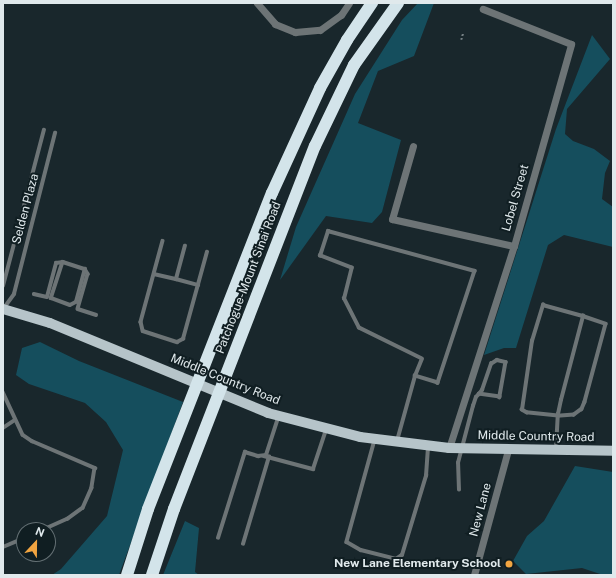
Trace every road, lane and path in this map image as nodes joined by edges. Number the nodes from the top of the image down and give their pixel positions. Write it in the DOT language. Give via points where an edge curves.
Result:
graph roads {
  1 [pos="257,3"];
  2 [pos="349,3"];
  3 [pos="372,3"];
  4 [pos="398,3"];
  5 [pos="482,9"];
  6 [pos="463,33"];
  7 [pos="461,40"];
  8 [pos="44,130"];
  9 [pos="56,133"];
  10 [pos="413,146"];
  11 [pos="163,241"];
  12 [pos="185,246"];
  13 [pos="514,246"];
  14 [pos="207,252"];
  15 [pos="63,262"];
  16 [pos="84,269"];
  17 [pos="154,274"];
  18 [pos="176,280"];
  19 [pos="198,285"];
  20 [pos="3,286"];
  21 [pos="34,294"];
  22 [pos="3,309"];
  23 [pos="96,315"];
  24 [pos="583,316"];
  25 [pos="415,376"];
  26 [pos="197,383"];
  27 [pos="3,392"];
  28 [pos="220,393"];
  29 [pos="479,394"];
  30 [pos="278,416"];
  31 [pos="558,416"];
  32 [pos="14,420"];
  33 [pos="3,428"];
  34 [pos="327,429"];
  35 [pos="375,439"];
  36 [pos="397,442"];
  37 [pos="428,446"];
  38 [pos="449,448"];
  39 [pos="461,448"];
  40 [pos="508,450"];
  41 [pos="556,450"];
  42 [pos="613,451"];
  43 [pos="264,456"];
  44 [pos="269,457"];
  45 [pos="459,490"];
  46 [pos="56,524"];
  47 [pos="218,538"];
  48 [pos="16,541"];
  49 [pos="243,544"];
  50 [pos="3,547"];
  51 [pos="127,575"];
  52 [pos="152,575"];
  53 [pos="474,575"];
  1 -- 2 [label="street" via="275,24 295,32 320,30 341,15"];
  3 -- 26 [label="highway, Patchogue-Mount Sinai Road" via="332,64 307,114 272,193"];
  4 -- 28 [label="highway, Patchogue-Mount Sinai Road" via="354,66 327,117"];
  5 -- 13 [label="street, Lobel Street" via="572,44"];
  6 -- 7 [label="path"];
  8 -- 20 [label="lane, Selden Plaza"];
  9 -- 22 [label="lane, Selden Plaza" via="14,294"];
  10 -- 13 [label="street" via="392,219"];
  11 -- 17 [label="lane"];
  12 -- 18 [label="lane"];
  13 -- 38 [label="street, Lobel Street"];
  14 -- 19 [label="lane"];
  15 -- 16 [label="lane"];
  15 -- 16 [label="lane" via="51,298 70,305 76,302"];
  15 -- 21 [label="lane" via="56,263 47,297"];
  16 -- 23 [label="lane" via="88,274 78,309"];
  17 -- 18 [label="lane"];
  17 -- 19 [label="lane" via="141,322 143,331 177,342 183,338"];
  18 -- 19 [label="lane"];
  22 -- 26 [label="main road, Middle Country Road" via="50,323"];
  24 -- 31 [label="lane"];
  24 -- 31 [label="lane" via="606,322 606,326 582,409 574,415"];
  24 -- 31 [label="lane" via="543,305 535,327 522,410 527,413"];
  25 -- 25 [label="lane" via="422,359 359,328 344,299 352,268 320,256 328,231 476,271 438,383"];
  25 -- 36 [label="lane"];
  26 -- 28 [label="main road, Middle Country Road"];
  26 -- 51 [label="highway, Patchogue-Mount Sinai Road" via="148,509"];
  27 -- 32 [label="lane"];
  28 -- 30 [label="main road, Middle Country Road"];
  28 -- 52 [label="highway, Patchogue-Mount Sinai Road" via="167,528"];
  29 -- 29 [label="lane" via="490,364 497,360 506,362 500,397"];
  29 -- 39 [label="lane" via="472,406"];
  30 -- 34 [label="main road, Middle Country Road"];
  30 -- 43 [label="lane"];
  31 -- 41 [label="lane"];
  32 -- 33 [label="lane"];
  32 -- 46 [label="lane" via="23,435 32,441 95,468 92,488 82,508"];
  34 -- 35 [label="main road, Middle Country Road"];
  34 -- 44 [label="lane" via="313,470"];
  35 -- 36 [label="main road, Middle Country Road"];
  35 -- 37 [label="lane" via="347,542 361,550 396,559 400,557 426,476"];
  36 -- 37 [label="main road, Middle Country Road"];
  37 -- 38 [label="main road, Middle Country Road"];
  38 -- 39 [label="main road, Middle Country Road"];
  39 -- 40 [label="main road, Middle Country Road"];
  39 -- 45 [label="lane"];
  40 -- 41 [label="main road, Middle Country Road"];
  40 -- 53 [label="street, New Lane"];
  41 -- 42 [label="main road, Middle Country Road"];
  43 -- 44 [label="lane"];
  43 -- 47 [label="lane" via="245,452"];
  44 -- 49 [label="lane"];
  48 -- 50 [label="lane"];
}
